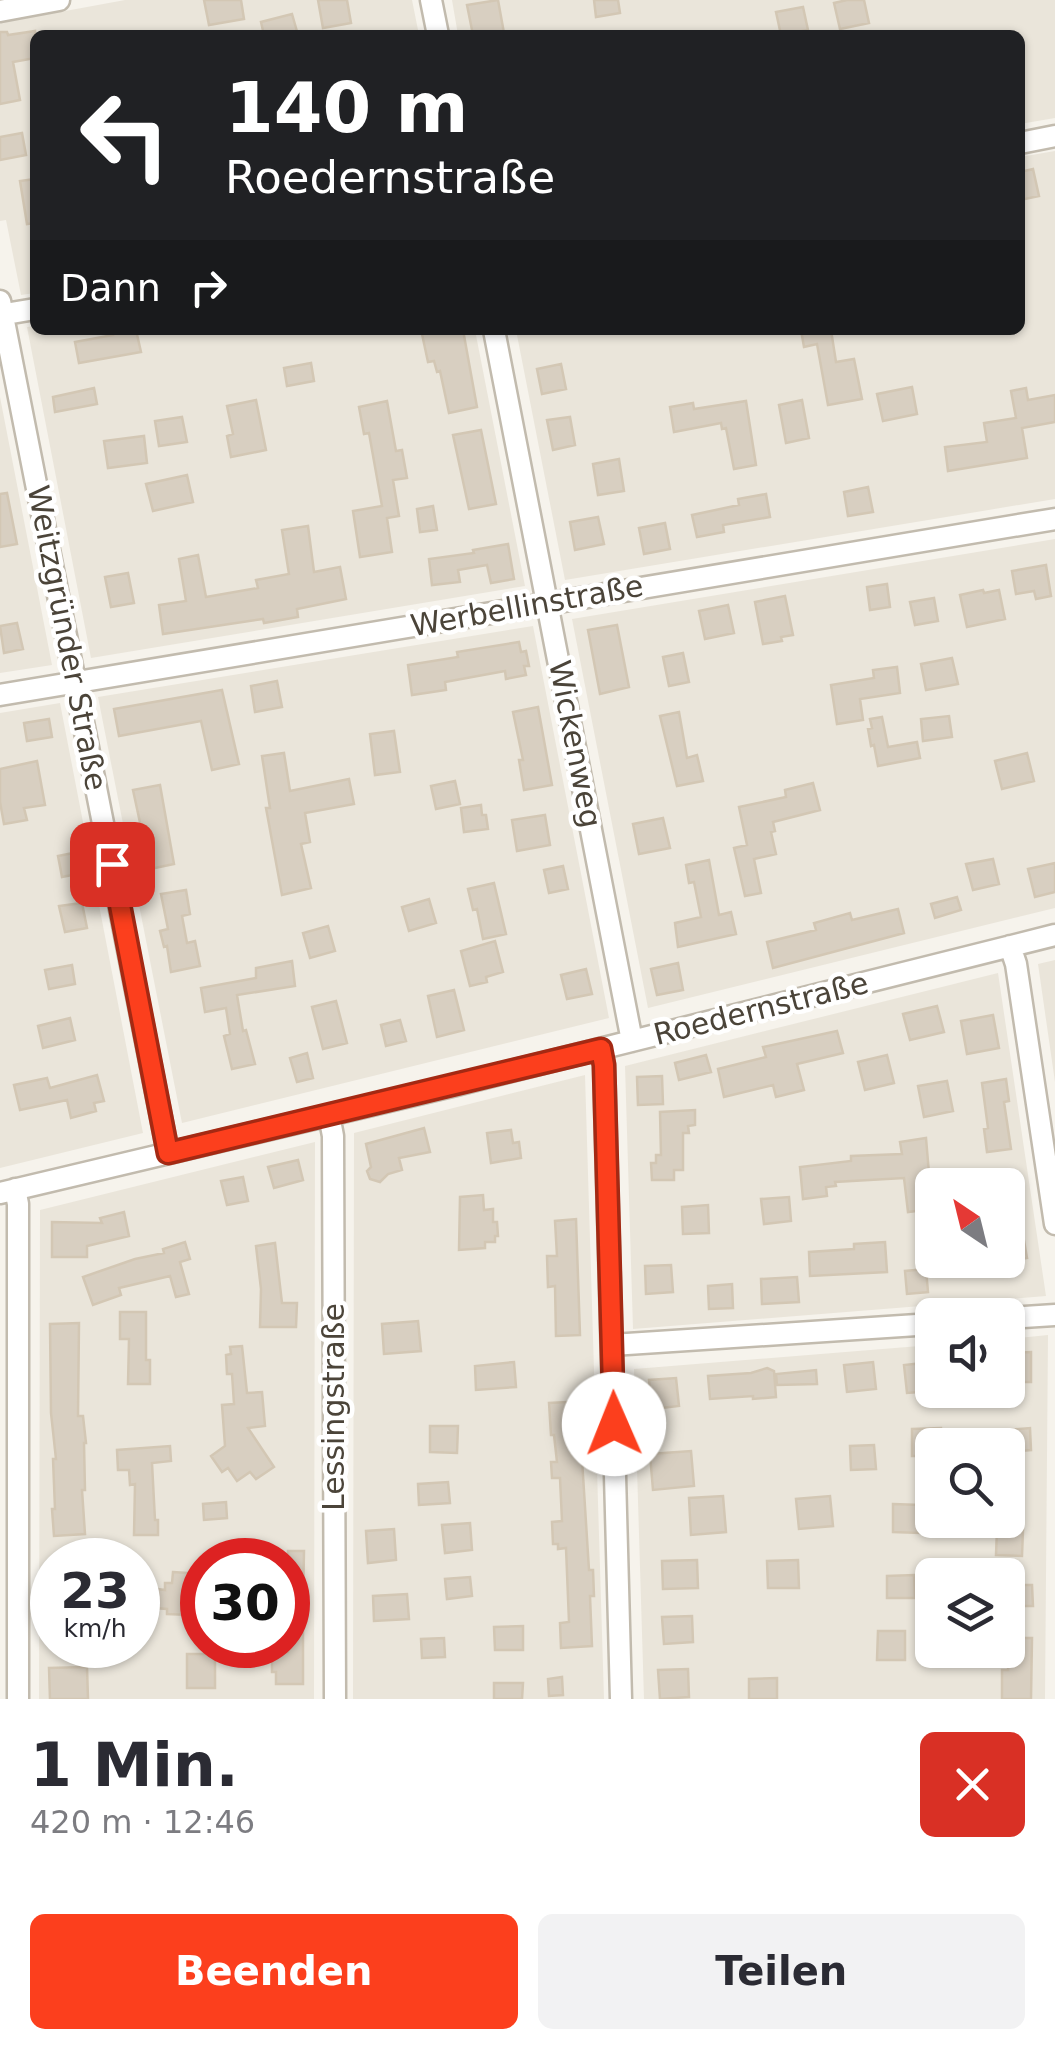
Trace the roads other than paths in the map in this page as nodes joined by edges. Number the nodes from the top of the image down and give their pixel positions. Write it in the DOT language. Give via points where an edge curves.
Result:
graph roads {
  1 [pos="59,0"];
  2 [pos="431,0"];
  3 [pos="0,11"];
  4 [pos="437,30"];
  5 [pos="1055,136"];
  6 [pos="1025,141"];
  7 [pos="30,309"];
  8 [pos="1,310"];
  9 [pos="495,335"];
  10 [pos="1055,520"];
  11 [pos="548,602"];
  12 [pos="76,683"];
  13 [pos="0,695"];
  14 [pos="1055,934"];
  15 [pos="1010,946"];
  16 [pos="632,1041"];
  17 [pos="601,1049"];
  18 [pos="329,1116"];
  19 [pos="168,1153"];
  20 [pos="8,1191"];
  21 [pos="1055,1224"];
  22 [pos="1055,1315"];
  23 [pos="1025,1317"];
  24 [pos="915,1325"];
  25 [pos="612,1345"];
  26 [pos="18,1699"];
  27 [pos="335,1699"];
  28 [pos="621,1699"];
  1 -- 3 [label="street"];
  2 -- 4 [label="street"];
  5 -- 6 [label="street"];
  7 -- 8 [label="street"];
  8 -- 12 [label="street, Weitzgründer Straße"];
  9 -- 11 [label="street, Wickenweg"];
  10 -- 11 [label="street, Werbellinstraße"];
  11 -- 12 [label="street, Werbellinstraße"];
  11 -- 16 [label="street, Wickenweg"];
  12 -- 13 [label="street, Werbellinstraße"];
  12 -- 19 [label="street, Weitzgründer Straße"];
  14 -- 15 [label="street, Roedernstraße"];
  15 -- 16 [label="street, Roedernstraße"];
  15 -- 21 [label="street"];
  16 -- 17 [label="street, Roedernstraße"];
  17 -- 18 [label="street, Roedernstraße"];
  17 -- 25 [label="street"];
  18 -- 19 [label="street, Roedernstraße"];
  18 -- 27 [label="street, Lessingstraße"];
  19 -- 20 [label="street, Roedernstraße"];
  20 -- 26 [label="street" via="18,1204"];
  22 -- 23 [label="street"];
  24 -- 25 [label="street"];
  25 -- 28 [label="street"];
}
